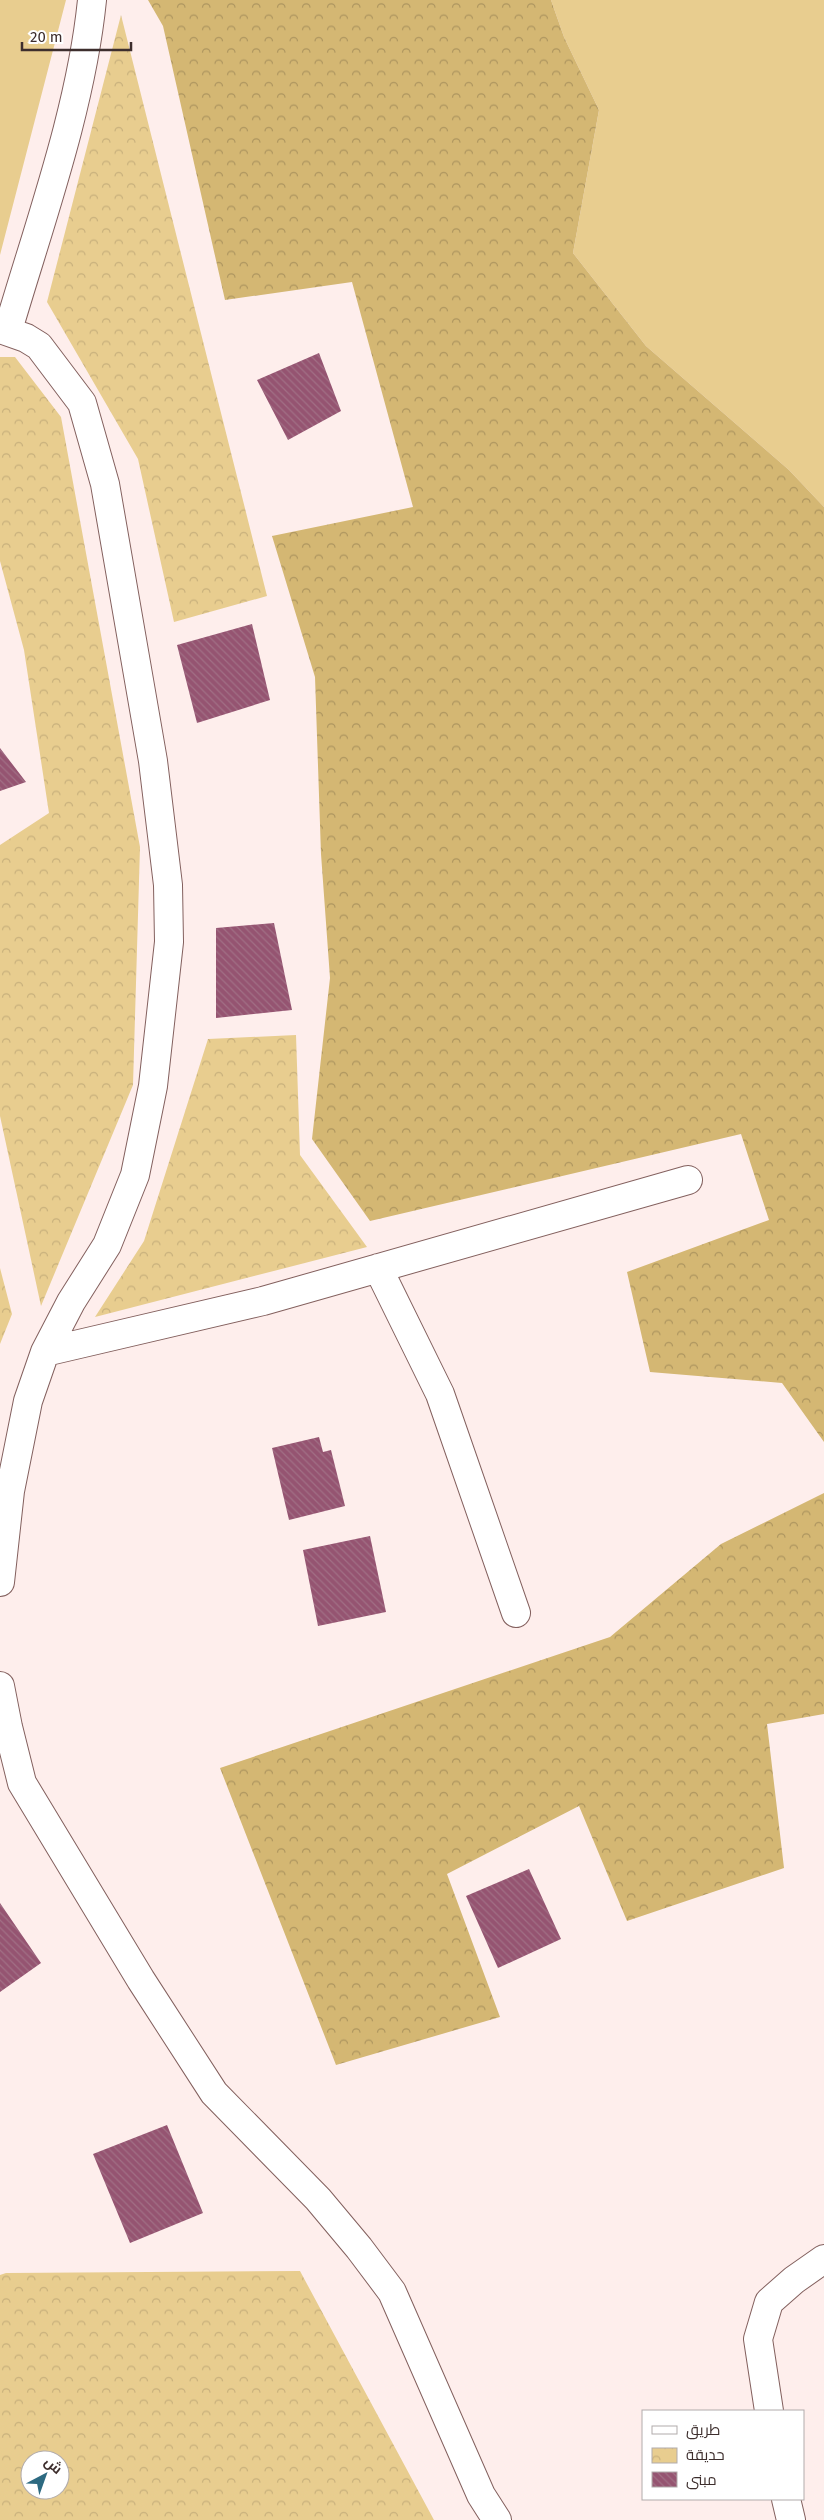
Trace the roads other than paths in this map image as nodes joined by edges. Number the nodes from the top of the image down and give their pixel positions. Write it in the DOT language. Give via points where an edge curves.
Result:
graph roads {
  1 [pos="92,0"];
  2 [pos="4,330"];
  3 [pos="688,1180"];
  4 [pos="378,1268"];
  5 [pos="45,1352"];
  6 [pos="0,1582"];
  7 [pos="516,1613"];
  8 [pos="0,1686"];
  9 [pos="824,2259"];
  10 [pos="769,2410"];
  11 [pos="786,2500"];
  12 [pos="497,2520"];
  13 [pos="791,2520"];
  1 -- 2 [label="street" via="90,27 65,138"];
  2 -- 5 [label="street" via="39,346 82,403 105,484 154,761 168,885 169,942 154,1076 136,1175 107,1245 71,1302"];
  3 -- 4 [label="street"];
  4 -- 5 [label="street" via="263,1301"];
  4 -- 7 [label="street" via="440,1394"];
  5 -- 6 [label="street" via="28,1401 12,1482"];
  8 -- 12 [label="street" via="22,1783 141,1980 214,2093 318,2199 392,2292 481,2495"];
  9 -- 10 [label="street" via="769,2302 758,2339"];
  11 -- 13 [label="street"];
}
